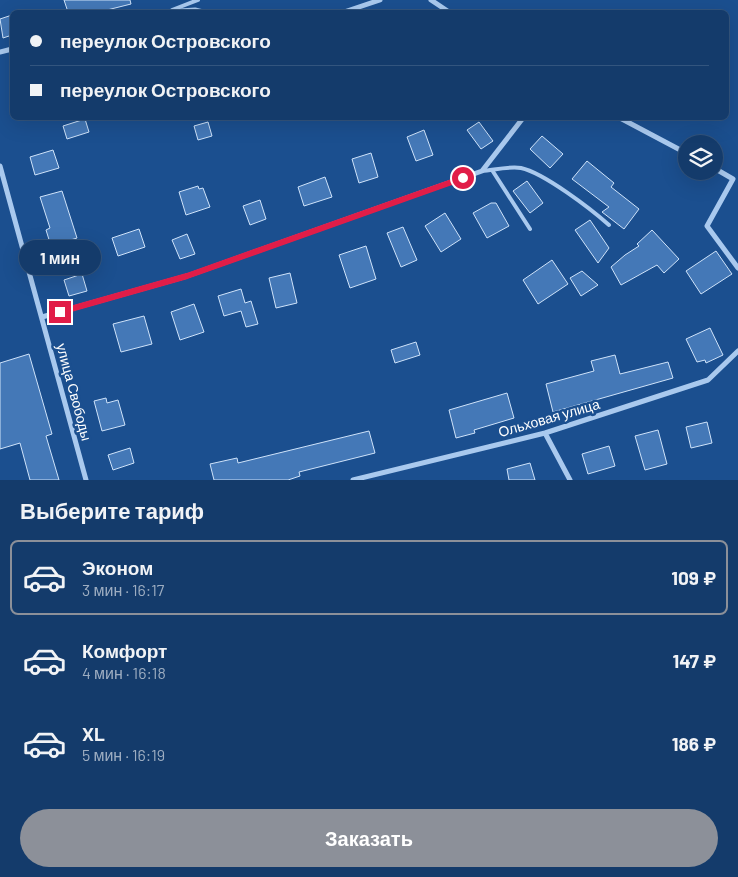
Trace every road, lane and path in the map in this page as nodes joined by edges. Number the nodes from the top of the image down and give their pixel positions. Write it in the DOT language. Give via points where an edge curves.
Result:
graph roads {
  1 [pos="198,0"];
  2 [pos="380,0"];
  3 [pos="431,0"];
  4 [pos="172,10"];
  5 [pos="350,10"];
  6 [pos="446,10"];
  7 [pos="521,120"];
  8 [pos="624,120"];
  9 [pos="678,149"];
  10 [pos="0,166"];
  11 [pos="492,170"];
  12 [pos="482,171"];
  13 [pos="723,173"];
  14 [pos="609,225"];
  15 [pos="530,229"];
  16 [pos="738,268"];
  17 [pos="42,317"];
  18 [pos="738,351"];
  19 [pos="545,433"];
  20 [pos="86,480"];
  21 [pos="353,480"];
  22 [pos="570,480"];
  1 -- 4 [label="lane"];
  2 -- 5 [label="street"];
  3 -- 6 [label="street"];
  7 -- 12 [label="street"];
  8 -- 9 [label="street"];
  10 -- 17 [label="street, улица Свободы"];
  11 -- 12 [label="lane"];
  11 -- 14 [label="lane" via="520,168 534,173 585,204"];
  11 -- 15 [label="lane"];
  12 -- 17 [label="street" via="187,276"];
  13 -- 16 [label="street" via="733,179 707,226"];
  17 -- 20 [label="street, улица Свободы"];
  18 -- 19 [label="street, Ольховая улица" via="708,380"];
  19 -- 21 [label="street, Ольховая улица"];
  19 -- 22 [label="street"];
}
